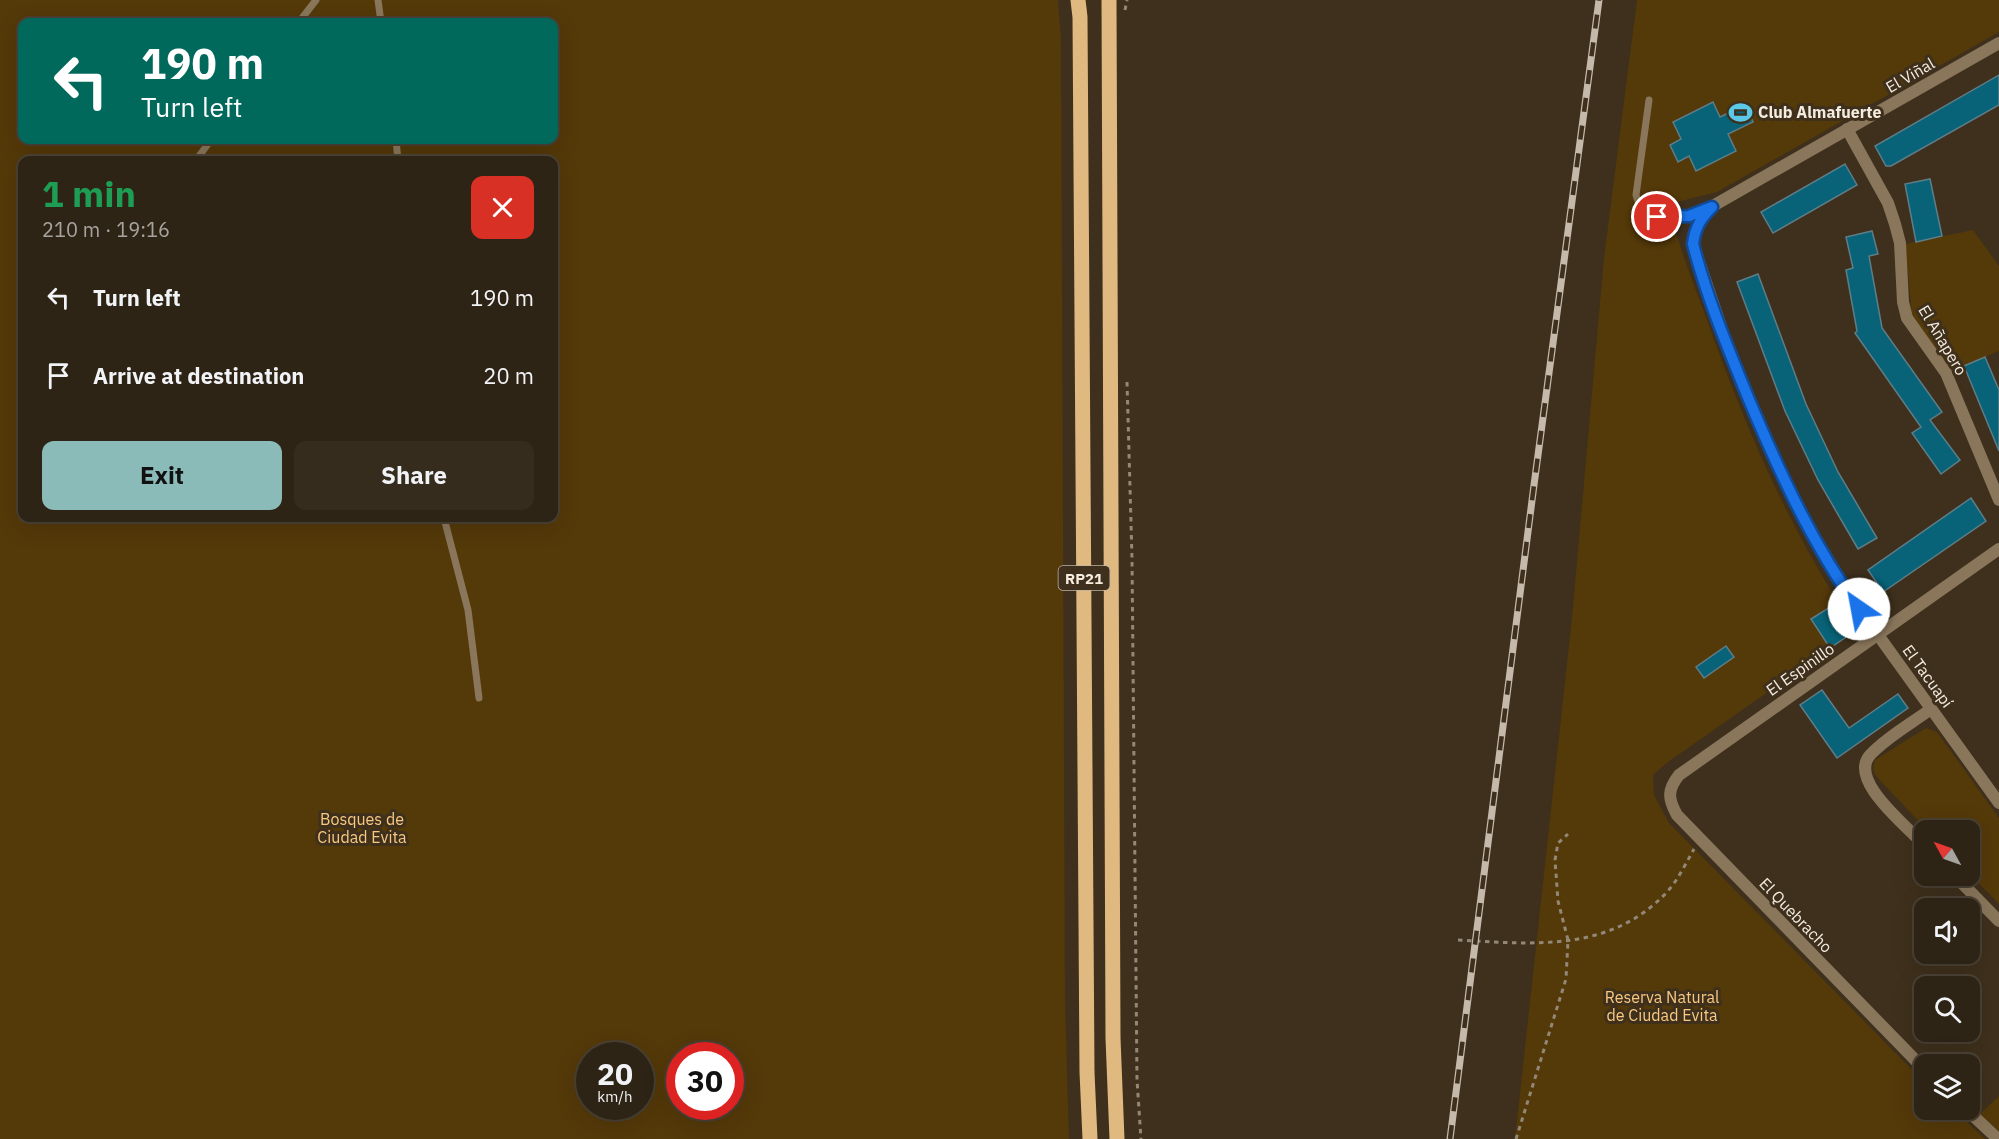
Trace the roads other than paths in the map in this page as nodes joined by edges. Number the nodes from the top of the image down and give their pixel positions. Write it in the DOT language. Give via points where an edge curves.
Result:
graph roads {
  1 [pos="315,0"];
  2 [pos="378,0"];
  3 [pos="1078,0"];
  4 [pos="1109,0"];
  5 [pos="302,18"];
  6 [pos="380,18"];
  7 [pos="1999,43"];
  8 [pos="1649,100"];
  9 [pos="1847,129"];
  10 [pos="1712,207"];
  11 [pos="1999,500"];
  12 [pos="445,522"];
  13 [pos="1999,549"];
  14 [pos="1878,635"];
  15 [pos="479,698"];
  16 [pos="1931,709"];
  17 [pos="1679,775"];
  18 [pos="1999,803"];
  19 [pos="1914,834"];
  20 [pos="1965,886"];
  21 [pos="1999,921"];
  22 [pos="1914,1059"];
  23 [pos="1978,1120"];
  24 [pos="1090,1139"];
  25 [pos="1117,1139"];
  26 [pos="1998,1139"];
  1 -- 5 [label="lane"];
  2 -- 6 [label="lane"];
  3 -- 24 [label="main road, RP21"];
  4 -- 25 [label="main road, RP21" via="1113,1038"];
  7 -- 9 [label="street, El Viñal"];
  8 -- 10 [label="lane" via="1636,195 1638,206 1652,215 1672,217 1689,216"];
  9 -- 10 [label="street, El Viñal"];
  9 -- 11 [label="street, El Añapero" via="1888,202 1895,224 1907,318 1946,373"];
  10 -- 14 [label="street, El Tacuapí" via="1701,217 1693,244 1731,356 1802,516"];
  12 -- 15 [label="lane" via="468,610"];
  13 -- 14 [label="street, El Espinillo"];
  14 -- 16 [label="street, El Tacuapí"];
  14 -- 17 [label="street, El Espinillo"];
  16 -- 18 [label="street, El Tacuapí"];
  16 -- 19 [label="street" via="1870,755 1864,766 1872,790"];
  17 -- 22 [label="street, El Quebracho" via="1669,794 1677,815"];
  20 -- 21 [label="street"];
  23 -- 26 [label="street"];
}
